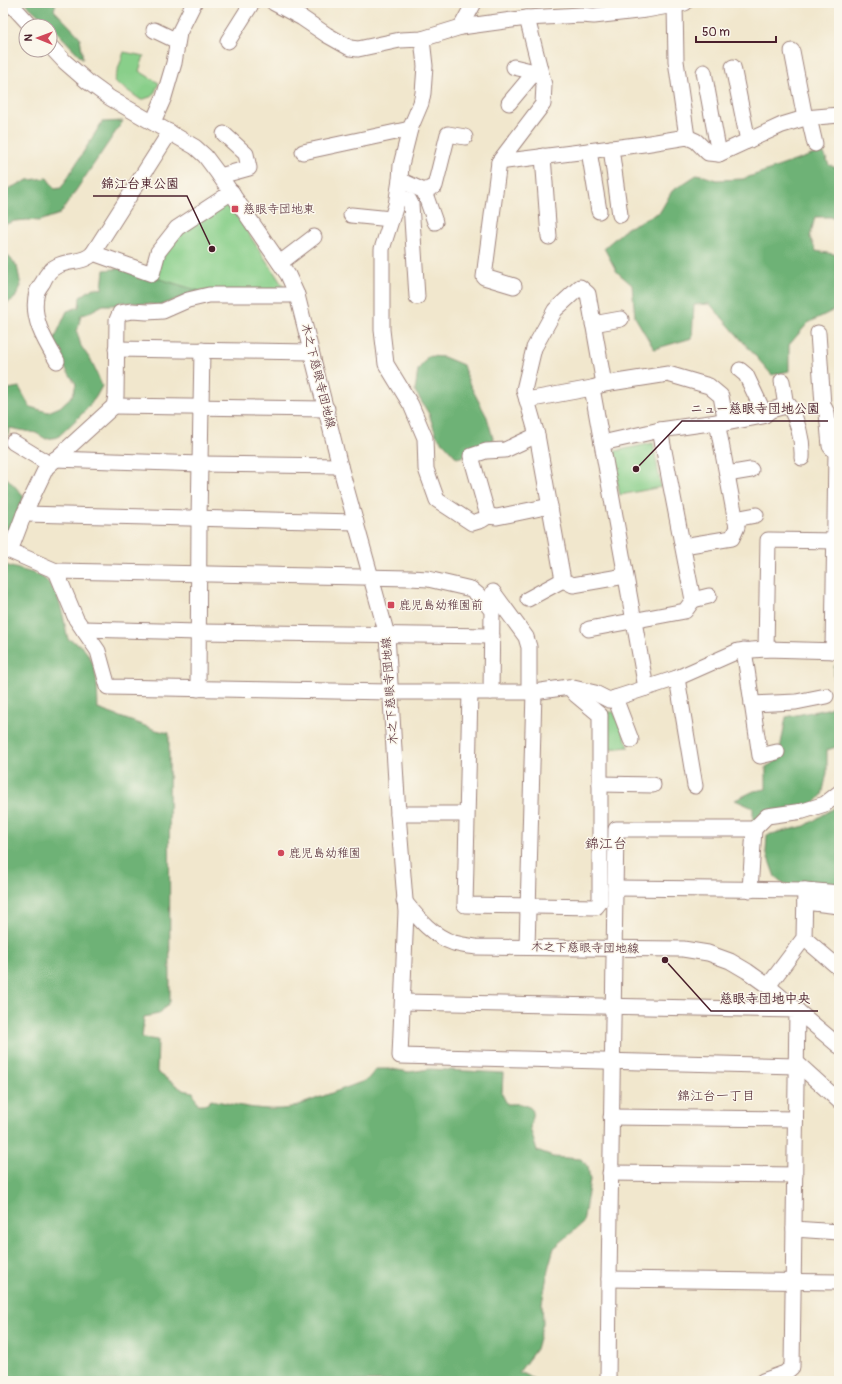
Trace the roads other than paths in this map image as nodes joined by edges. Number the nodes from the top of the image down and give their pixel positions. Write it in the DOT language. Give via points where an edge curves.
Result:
graph roads {
  1 [pos="10,3"];
  2 [pos="194,3"];
  3 [pos="252,3"];
  4 [pos="274,3"];
  5 [pos="474,3"];
  6 [pos="680,4"];
  7 [pos="640,7"];
  8 [pos="24,18"];
  9 [pos="527,18"];
  10 [pos="462,27"];
  11 [pos="154,30"];
  12 [pos="422,39"];
  13 [pos="177,41"];
  14 [pos="228,41"];
  15 [pos="792,51"];
  16 [pos="58,55"];
  17 [pos="514,67"];
  18 [pos="733,67"];
  19 [pos="537,69"];
  20 [pos="704,72"];
  21 [pos="509,103"];
  22 [pos="839,115"];
  23 [pos="807,118"];
  24 [pos="153,122"];
  25 [pos="410,129"];
  26 [pos="170,132"];
  27 [pos="224,134"];
  28 [pos="687,137"];
  29 [pos="465,138"];
  30 [pos="748,141"];
  31 [pos="815,144"];
  32 [pos="611,148"];
  33 [pos="589,151"];
  34 [pos="303,152"];
  35 [pos="719,154"];
  36 [pos="543,156"];
  37 [pos="500,162"];
  38 [pos="220,176"];
  39 [pos="400,180"];
  40 [pos="424,191"];
  41 [pos="232,192"];
  42 [pos="398,196"];
  43 [pos="599,211"];
  44 [pos="351,215"];
  45 [pos="620,215"];
  46 [pos="392,219"];
  47 [pos="435,222"];
  48 [pos="314,237"];
  49 [pos="549,237"];
  50 [pos="93,253"];
  51 [pos="280,263"];
  52 [pos="514,286"];
  53 [pos="297,295"];
  54 [pos="417,297"];
  55 [pos="621,319"];
  56 [pos="593,324"];
  57 [pos="818,332"];
  58 [pos="116,349"];
  59 [pos="202,350"];
  60 [pos="311,352"];
  61 [pos="57,361"];
  62 [pos="740,370"];
  63 [pos="782,381"];
  64 [pos="598,386"];
  65 [pos="527,400"];
  66 [pos="114,406"];
  67 [pos="786,406"];
  68 [pos="201,407"];
  69 [pos="327,409"];
  70 [pos="765,415"];
  71 [pos="722,422"];
  72 [pos="660,430"];
  73 [pos="537,435"];
  74 [pos="13,442"];
  75 [pos="602,443"];
  76 [pos="802,458"];
  77 [pos="52,462"];
  78 [pos="200,464"];
  79 [pos="340,466"];
  80 [pos="751,470"];
  81 [pos="727,474"];
  82 [pos="550,506"];
  83 [pos="24,514"];
  84 [pos="756,515"];
  85 [pos="488,516"];
  86 [pos="199,519"];
  87 [pos="735,519"];
  88 [pos="356,522"];
  89 [pos="837,541"];
  90 [pos="683,546"];
  91 [pos="56,571"];
  92 [pos="199,575"];
  93 [pos="625,576"];
  94 [pos="372,577"];
  95 [pos="563,580"];
  96 [pos="493,592"];
  97 [pos="709,596"];
  98 [pos="528,599"];
  99 [pos="694,600"];
  100 [pos="634,621"];
  101 [pos="83,629"];
  102 [pos="589,629"];
  103 [pos="198,632"];
  104 [pos="387,635"];
  105 [pos="492,636"];
  106 [pos="766,649"];
  107 [pos="744,650"];
  108 [pos="836,651"];
  109 [pos="677,678"];
  110 [pos="569,687"];
  111 [pos="646,688"];
  112 [pos="198,689"];
  113 [pos="390,692"];
  114 [pos="470,692"];
  115 [pos="491,692"];
  116 [pos="531,692"];
  117 [pos="826,696"];
  118 [pos="615,698"];
  119 [pos="752,704"];
  120 [pos="631,740"];
  121 [pos="777,752"];
  122 [pos="600,784"];
  123 [pos="653,785"];
  124 [pos="695,786"];
  125 [pos="839,793"];
  126 [pos="398,814"];
  127 [pos="466,814"];
  128 [pos="754,829"];
  129 [pos="615,888"];
  130 [pos="750,890"];
  131 [pos="839,893"];
  132 [pos="805,896"];
  133 [pos="404,901"];
  134 [pos="528,905"];
  135 [pos="839,906"];
  136 [pos="804,938"];
  137 [pos="527,947"];
  138 [pos="613,948"];
  139 [pos="839,968"];
  140 [pos="768,986"];
  141 [pos="403,1002"];
  142 [pos="613,1005"];
  143 [pos="797,1010"];
  144 [pos="839,1046"];
  145 [pos="612,1061"];
  146 [pos="796,1064"];
  147 [pos="839,1101"];
  148 [pos="611,1117"];
  149 [pos="795,1119"];
  150 [pos="610,1174"];
  151 [pos="795,1175"];
  152 [pos="794,1229"];
  153 [pos="839,1232"];
  154 [pos="608,1279"];
  155 [pos="792,1281"];
  156 [pos="839,1282"];
  157 [pos="608,1381"];
  158 [pos="763,1381"];
  1 -- 8 [label="street"];
  2 -- 13 [label="street"];
  3 -- 14 [label="street"];
  4 -- 12 [label="street" via="350,48 367,48 400,40"];
  5 -- 10 [label="street"];
  6 -- 7 [label="street"];
  6 -- 28 [label="street" via="676,61"];
  7 -- 9 [label="street" via="594,16"];
  9 -- 10 [label="street"];
  9 -- 19 [label="street"];
  10 -- 12 [label="street"];
  11 -- 13 [label="street"];
  12 -- 25 [label="street" via="425,66 423,93"];
  13 -- 24 [label="street" via="164,98"];
  15 -- 23 [label="street"];
  16 -- 24 [label="street, 木之下慈眼寺団地線" via="110,98"];
  17 -- 19 [label="street"];
  18 -- 30 [label="street"];
  19 -- 21 [label="street"];
  19 -- 37 [label="street" via="544,85 543,104"];
  20 -- 35 [label="street" via="703,96"];
  22 -- 23 [label="street"];
  23 -- 30 [label="street" via="782,125"];
  23 -- 31 [label="street"];
  24 -- 26 [label="street, 木之下慈眼寺団地線"];
  25 -- 34 [label="street"];
  25 -- 39 [label="street"];
  26 -- 38 [label="street, 木之下慈眼寺団地線" via="195,147"];
  26 -- 50 [label="street"];
  27 -- 38 [label="street" via="246,154 249,168"];
  28 -- 32 [label="street"];
  28 -- 35 [label="street" via="696,141 708,153"];
  29 -- 40 [label="street" via="448,134 435,186"];
  30 -- 35 [label="street"];
  32 -- 33 [label="street"];
  32 -- 45 [label="street"];
  33 -- 36 [label="street"];
  33 -- 43 [label="street"];
  36 -- 37 [label="street"];
  36 -- 49 [label="street"];
  37 -- 52 [label="street" via="484,277"];
  38 -- 41 [label="street, 木之下慈眼寺団地線"];
  39 -- 40 [label="street"];
  39 -- 42 [label="street"];
  40 -- 47 [label="street"];
  41 -- 50 [label="street" via="177,228 158,252 152,274"];
  41 -- 51 [label="street, 木之下慈眼寺団地線"];
  42 -- 46 [label="street"];
  42 -- 54 [label="street" via="409,200 411,204"];
  44 -- 46 [label="street"];
  46 -- 85 [label="street" via="382,249 382,330 386,364 411,405 425,438 426,469 437,500 472,523"];
  48 -- 51 [label="street"];
  50 -- 61 [label="street" via="89,257 56,266 48,273 37,292 37,319 46,343"];
  51 -- 53 [label="street, 木之下慈眼寺団地線"];
  53 -- 58 [label="street" via="209,295 188,300 163,311 120,313 117,320"];
  53 -- 60 [label="street, 木之下慈眼寺団地線"];
  55 -- 56 [label="street"];
  56 -- 64 [label="street"];
  56 -- 65 [label="street" via="588,294 580,287 555,310 534,348 524,390"];
  57 -- 89 [label="street" via="830,446 836,453"];
  58 -- 59 [label="street"];
  58 -- 66 [label="street"];
  59 -- 60 [label="street"];
  59 -- 68 [label="street"];
  60 -- 69 [label="street, 木之下慈眼寺団地線"];
  62 -- 70 [label="street" via="746,374"];
  63 -- 67 [label="street"];
  64 -- 65 [label="street"];
  64 -- 71 [label="street" via="668,374 709,386 720,396"];
  64 -- 75 [label="street"];
  65 -- 73 [label="street"];
  66 -- 68 [label="street"];
  66 -- 77 [label="street"];
  67 -- 70 [label="street" via="771,410"];
  67 -- 76 [label="street" via="789,406 797,420 803,446"];
  68 -- 69 [label="street"];
  68 -- 78 [label="street"];
  69 -- 79 [label="street, 木之下慈眼寺団地線"];
  70 -- 71 [label="street"];
  71 -- 72 [label="street"];
  71 -- 81 [label="street"];
  72 -- 75 [label="street"];
  72 -- 90 [label="street"];
  73 -- 82 [label="street"];
  73 -- 85 [label="street" via="505,450 486,451 471,456"];
  74 -- 77 [label="street"];
  75 -- 93 [label="street"];
  77 -- 78 [label="street"];
  77 -- 83 [label="street" via="46,468"];
  78 -- 79 [label="street"];
  78 -- 86 [label="street"];
  79 -- 88 [label="street, 木之下慈眼寺団地線"];
  80 -- 81 [label="street"];
  81 -- 87 [label="street"];
  82 -- 85 [label="street" via="497,517"];
  82 -- 95 [label="street"];
  83 -- 86 [label="street"];
  83 -- 91 [label="street" via="10,551"];
  84 -- 87 [label="street"];
  86 -- 88 [label="street"];
  86 -- 92 [label="street"];
  87 -- 90 [label="street" via="737,528 732,538"];
  88 -- 94 [label="street, 木之下慈眼寺団地線"];
  89 -- 106 [label="street" via="768,540"];
  89 -- 108 [label="street"];
  90 -- 99 [label="street"];
  91 -- 92 [label="street"];
  91 -- 101 [label="street" via="76,619"];
  92 -- 94 [label="street"];
  92 -- 103 [label="street"];
  93 -- 95 [label="street" via="573,585"];
  93 -- 100 [label="street"];
  94 -- 104 [label="street, 木之下慈眼寺団地線"];
  94 -- 105 [label="street" via="428,579 471,589 492,611"];
  95 -- 98 [label="street"];
  96 -- 116 [label="street" via="526,637 529,647"];
  97 -- 99 [label="street"];
  99 -- 100 [label="street" via="685,610"];
  100 -- 102 [label="street"];
  100 -- 111 [label="street"];
  101 -- 103 [label="street"];
  101 -- 112 [label="street" via="98,651 108,686"];
  103 -- 104 [label="street"];
  103 -- 112 [label="street"];
  104 -- 105 [label="street"];
  104 -- 113 [label="street, 木之下慈眼寺団地線"];
  105 -- 115 [label="street"];
  106 -- 107 [label="street"];
  106 -- 108 [label="street"];
  107 -- 109 [label="street"];
  107 -- 119 [label="street"];
  109 -- 111 [label="street"];
  109 -- 124 [label="street"];
  110 -- 116 [label="street"];
  110 -- 118 [label="street" via="595,693 609,700"];
  110 -- 122 [label="street" via="600,715"];
  111 -- 118 [label="street"];
  112 -- 113 [label="street"];
  113 -- 114 [label="street"];
  113 -- 126 [label="street, 木之下慈眼寺団地線"];
  114 -- 115 [label="street"];
  114 -- 127 [label="street"];
  115 -- 116 [label="street"];
  116 -- 134 [label="street"];
  117 -- 119 [label="street" via="796,702"];
  118 -- 120 [label="street"];
  119 -- 121 [label="street" via="760,756"];
  122 -- 123 [label="street"];
  122 -- 134 [label="street" via="600,902 596,907"];
  125 -- 128 [label="street" via="825,804 803,811 767,816"];
  126 -- 127 [label="street"];
  126 -- 133 [label="street, 木之下慈眼寺団地線"];
  127 -- 134 [label="street" via="465,905"];
  128 -- 129 [label="street" via="616,829"];
  128 -- 130 [label="street"];
  129 -- 130 [label="street"];
  129 -- 138 [label="street"];
  130 -- 132 [label="street"];
  131 -- 132 [label="street"];
  132 -- 135 [label="street"];
  132 -- 136 [label="street"];
  133 -- 137 [label="street, 木之下慈眼寺団地線" via="434,933 454,943 476,947"];
  133 -- 141 [label="street" via="406,912"];
  134 -- 137 [label="street"];
  136 -- 139 [label="street"];
  136 -- 140 [label="street"];
  137 -- 138 [label="street, 木之下慈眼寺団地線"];
  138 -- 140 [label="street, 木之下慈眼寺団地線" via="683,949 708,953 730,961"];
  138 -- 142 [label="street"];
  140 -- 143 [label="street, 木之下慈眼寺団地線"];
  141 -- 142 [label="street"];
  141 -- 145 [label="street" via="400,1056"];
  142 -- 143 [label="street"];
  142 -- 145 [label="street"];
  143 -- 144 [label="street, 木之下慈眼寺団地線"];
  143 -- 146 [label="street"];
  145 -- 146 [label="street"];
  145 -- 148 [label="street"];
  146 -- 147 [label="street"];
  146 -- 149 [label="street"];
  148 -- 149 [label="street"];
  148 -- 150 [label="street"];
  149 -- 151 [label="street"];
  150 -- 151 [label="street"];
  150 -- 154 [label="street"];
  151 -- 152 [label="street"];
  152 -- 153 [label="street"];
  152 -- 155 [label="street"];
  154 -- 155 [label="street"];
  154 -- 157 [label="street"];
  155 -- 156 [label="street"];
  155 -- 158 [label="street" via="792,1367 785,1373"];
}
